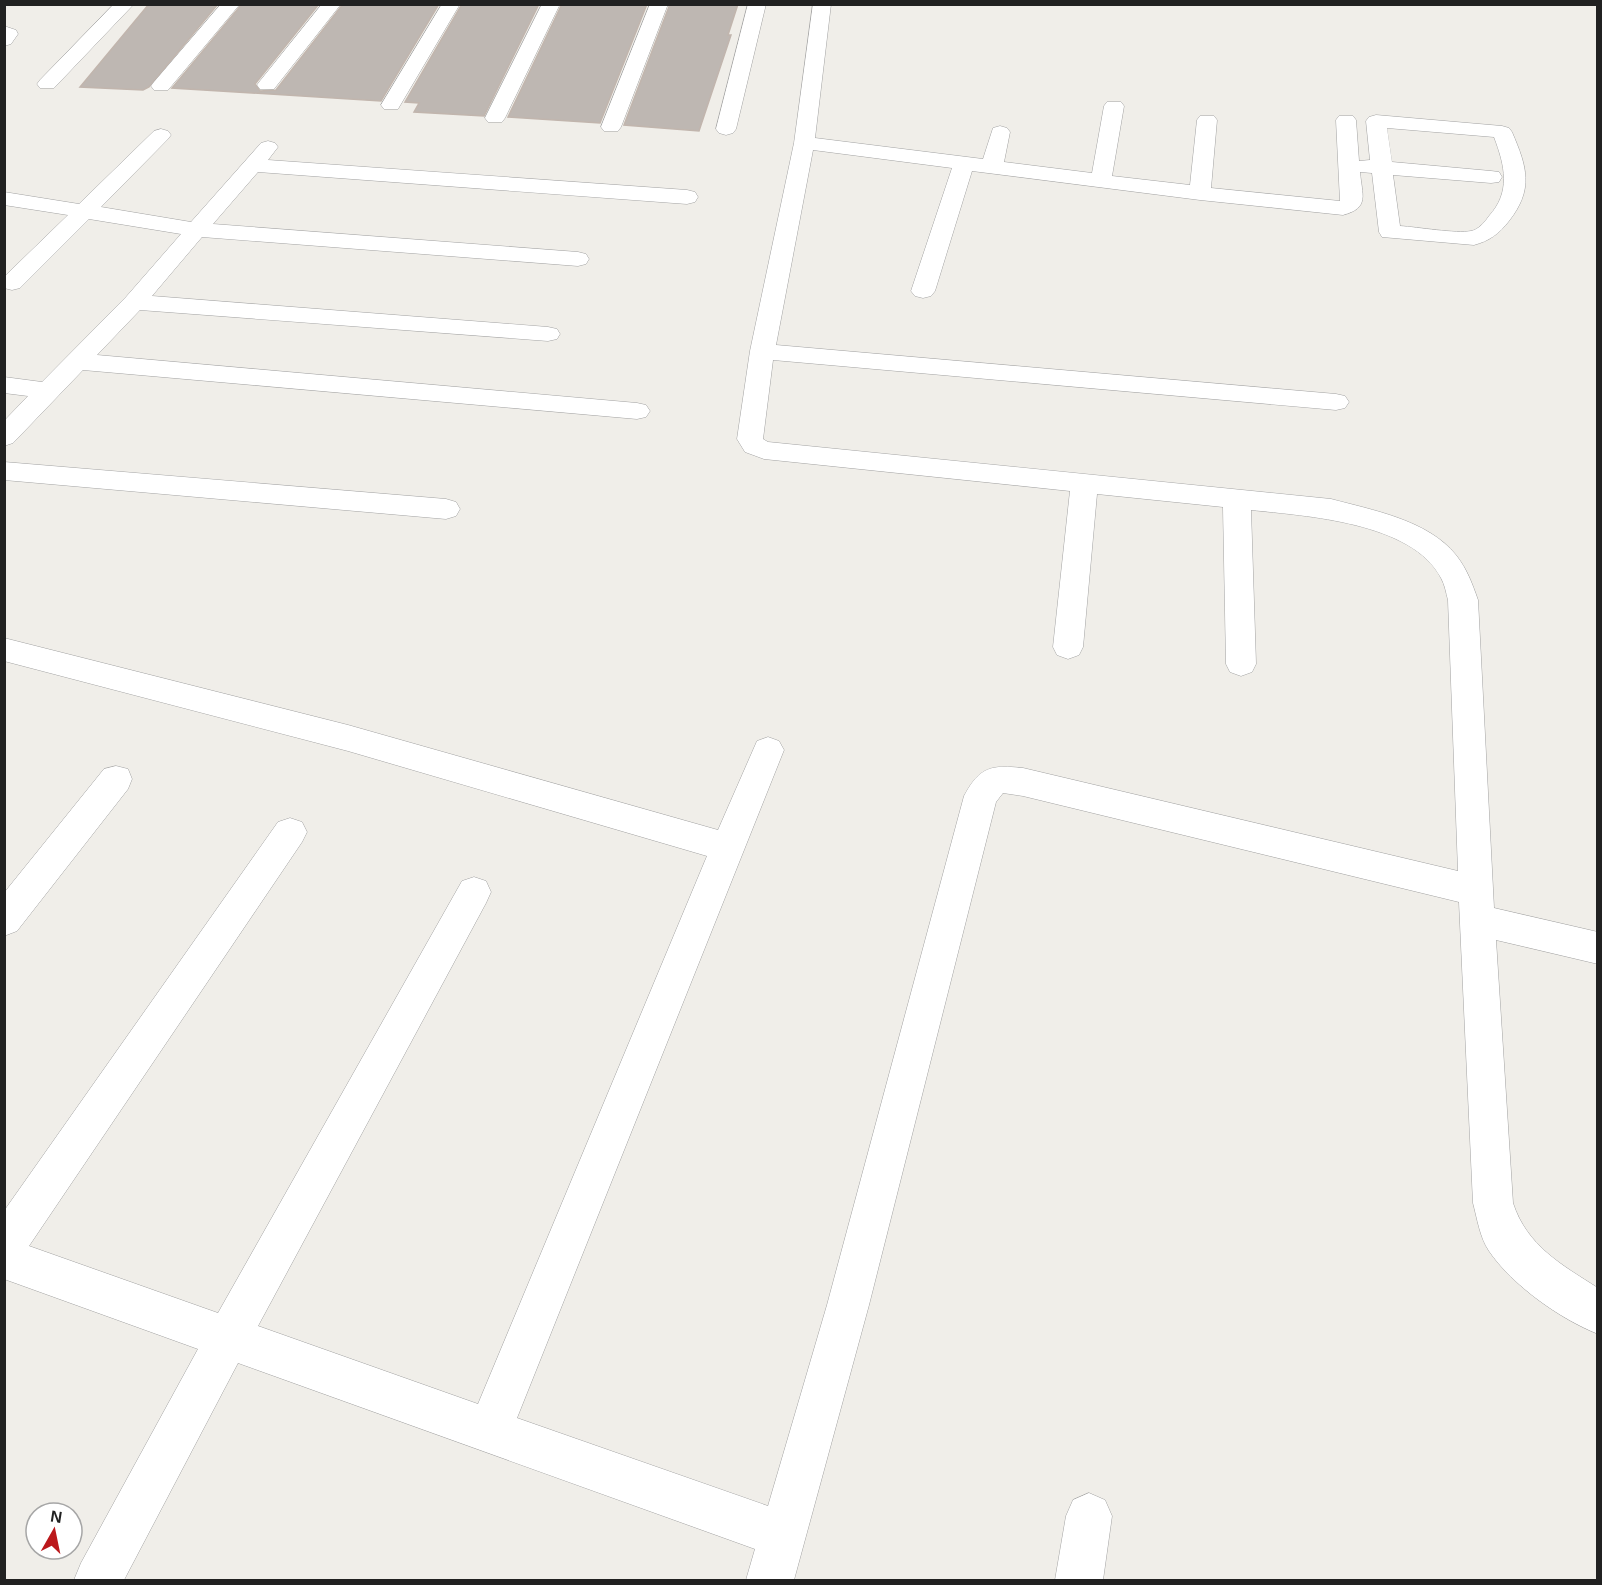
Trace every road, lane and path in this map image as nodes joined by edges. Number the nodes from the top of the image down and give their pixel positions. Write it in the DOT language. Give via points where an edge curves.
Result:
graph roads {
  1 [pos="125,4"];
  2 [pos="231,4"];
  3 [pos="332,4"];
  4 [pos="451,4"];
  5 [pos="551,4"];
  6 [pos="659,4"];
  7 [pos="758,4"];
  8 [pos="822,4"];
  9 [pos="4,31"];
  10 [pos="4,40"];
  11 [pos="47,84"];
  12 [pos="267,85"];
  13 [pos="161,86"];
  14 [pos="391,105"];
  15 [pos="1114,106"];
  16 [pos="495,117"];
  17 [pos="1207,120"];
  18 [pos="1346,120"];
  19 [pos="611,127"];
  20 [pos="726,129"];
  21 [pos="1000,132"];
  22 [pos="161,135"];
  23 [pos="804,143"];
  24 [pos="269,146"];
  25 [pos="964,163"];
  26 [pos="254,165"];
  27 [pos="1349,165"];
  28 [pos="992,166"];
  29 [pos="1382,168"];
  30 [pos="1491,177"];
  31 [pos="1101,180"];
  32 [pos="1200,193"];
  33 [pos="687,197"];
  34 [pos="4,198"];
  35 [pos="87,210"];
  36 [pos="197,230"];
  37 [pos="578,259"];
  38 [pos="12,283"];
  39 [pos="923,291"];
  40 [pos="134,302"];
  41 [pos="548,334"];
  42 [pos="762,351"];
  43 [pos="75,362"];
  44 [pos="4,385"];
  45 [pos="47,391"];
  46 [pos="1336,402"];
  47 [pos="637,411"];
  48 [pos="4,437"];
  49 [pos="4,471"];
  50 [pos="1084,483"];
  51 [pos="1238,500"];
  52 [pos="446,509"];
  53 [pos="1068,647"];
  54 [pos="4,649"];
  55 [pos="1241,664"];
  56 [pos="768,750"];
  57 [pos="116,779"];
  58 [pos="290,832"];
  59 [pos="728,847"];
  60 [pos="474,892"];
  61 [pos="1476,905"];
  62 [pos="4,920"];
  63 [pos="1598,948"];
  64 [pos="4,1247"];
  65 [pos="4,1258"];
  66 [pos="1598,1313"];
  67 [pos="228,1338"];
  68 [pos="489,1431"];
  69 [pos="1089,1516"];
  70 [pos="783,1535"];
  71 [pos="98,1581"];
  72 [pos="770,1581"];
  73 [pos="1079,1581"];
  1 -- 11 [label="street"];
  2 -- 13 [label="street"];
  3 -- 12 [label="street"];
  4 -- 14 [label="street"];
  5 -- 16 [label="street"];
  6 -- 19 [label="street"];
  7 -- 20 [label="street"];
  8 -- 23 [label="street"];
  9 -- 10 [label="street" via="9,34"];
  15 -- 31 [label="street"];
  17 -- 32 [label="street"];
  18 -- 27 [label="street"];
  21 -- 28 [label="street"];
  22 -- 35 [label="street"];
  23 -- 25 [label="street"];
  23 -- 42 [label="street"];
  24 -- 26 [label="street"];
  25 -- 28 [label="street"];
  25 -- 39 [label="street"];
  26 -- 33 [label="street"];
  26 -- 36 [label="street"];
  27 -- 29 [label="street"];
  27 -- 32 [label="street" via="1352,204 1343,208"];
  28 -- 31 [label="street"];
  29 -- 29 [label="street" via="1376,121 1503,132 1517,180 1510,206 1485,234 1474,238 1389,232"];
  29 -- 30 [label="street"];
  31 -- 32 [label="street"];
  34 -- 35 [label="street"];
  35 -- 36 [label="street"];
  35 -- 38 [label="street"];
  36 -- 37 [label="street"];
  36 -- 40 [label="street"];
  40 -- 41 [label="street"];
  40 -- 43 [label="street"];
  42 -- 46 [label="street"];
  42 -- 50 [label="street" via="750,439 754,446"];
  43 -- 45 [label="street"];
  43 -- 47 [label="street"];
  44 -- 45 [label="street"];
  45 -- 48 [label="street"];
  49 -- 52 [label="street"];
  50 -- 51 [label="street"];
  50 -- 53 [label="street"];
  51 -- 55 [label="street"];
  51 -- 61 [label="street" via="1330,509 1362,517 1413,536 1440,555 1454,573 1463,600"];
  54 -- 59 [label="street" via="348,738"];
  56 -- 59 [label="street"];
  57 -- 62 [label="street"];
  58 -- 64 [label="street"];
  59 -- 68 [label="street"];
  60 -- 67 [label="street"];
  61 -- 63 [label="street"];
  61 -- 66 [label="street" via="1492,1203 1503,1236 1539,1275"];
  61 -- 70 [label="street" via="1023,782 996,779 981,796 978,806 848,1305"];
  65 -- 67 [label="street"];
  67 -- 68 [label="street"];
  67 -- 71 [label="street"];
  68 -- 70 [label="street"];
  69 -- 73 [label="street"];
  70 -- 72 [label="street"];
}
